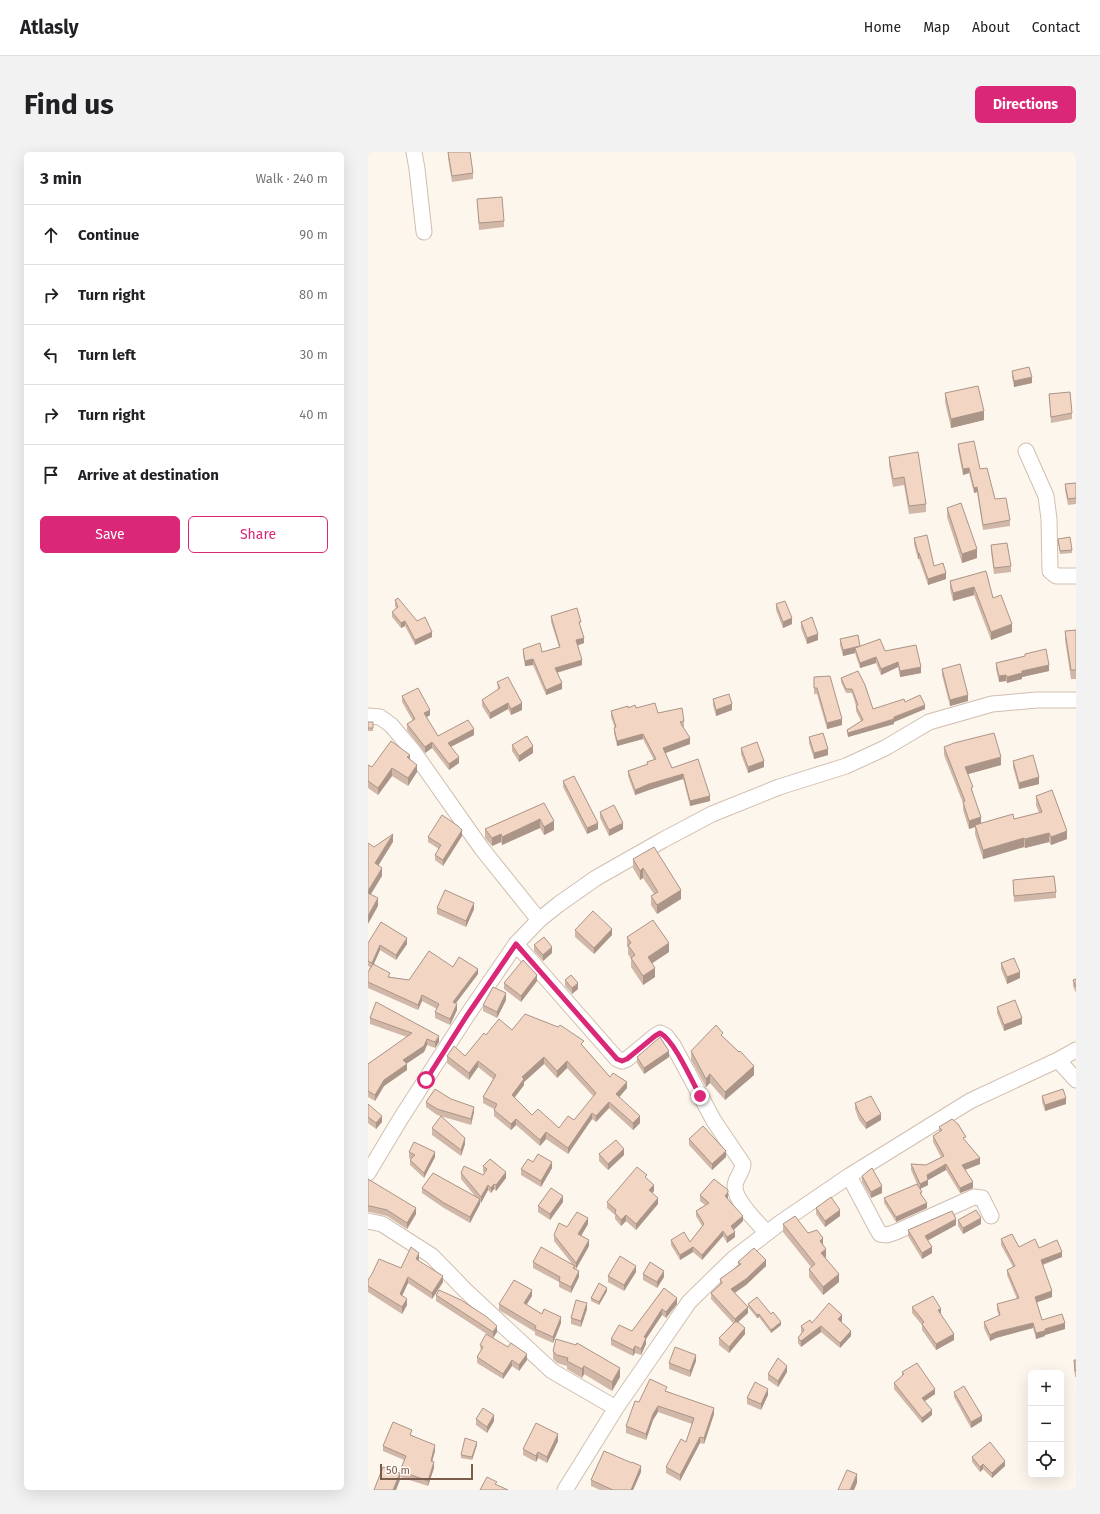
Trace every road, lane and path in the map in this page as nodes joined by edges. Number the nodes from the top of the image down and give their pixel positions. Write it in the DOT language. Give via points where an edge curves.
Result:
graph roads {
  1 [pos="414,152"];
  2 [pos="424,232"];
  3 [pos="1026,451"];
  4 [pos="1076,576"];
  5 [pos="1076,700"];
  6 [pos="368,716"];
  7 [pos="539,920"];
  8 [pos="516,944"];
  9 [pos="1076,1050"];
  10 [pos="1058,1060"];
  11 [pos="1076,1080"];
  12 [pos="368,1173"];
  13 [pos="849,1176"];
  14 [pos="991,1216"];
  15 [pos="368,1221"];
  16 [pos="766,1233"];
  17 [pos="616,1408"];
  18 [pos="565,1490"];
  1 -- 2 [label="street"];
  3 -- 4 [label="street" via="1046,496 1050,571 1056,576"];
  5 -- 7 [label="street" via="992,704 929,722 885,748 846,766 712,814 596,878"];
  6 -- 7 [label="street" via="380,717 391,725 413,750 482,849"];
  7 -- 8 [label="street"];
  8 -- 12 [label="street" via="466,1017"];
  8 -- 16 [label="street" via="617,1059 627,1059 660,1033 666,1036 714,1121 743,1164 742,1171 736,1179 736,1195"];
  9 -- 10 [label="street"];
  10 -- 11 [label="street"];
  10 -- 13 [label="street" via="970,1101"];
  13 -- 14 [label="street" via="880,1234 896,1232 974,1197 982,1198"];
  13 -- 16 [label="street"];
  15 -- 17 [label="street" via="382,1224 432,1256 552,1371"];
  16 -- 17 [label="street" via="733,1259 689,1302"];
  17 -- 18 [label="street"];
}
